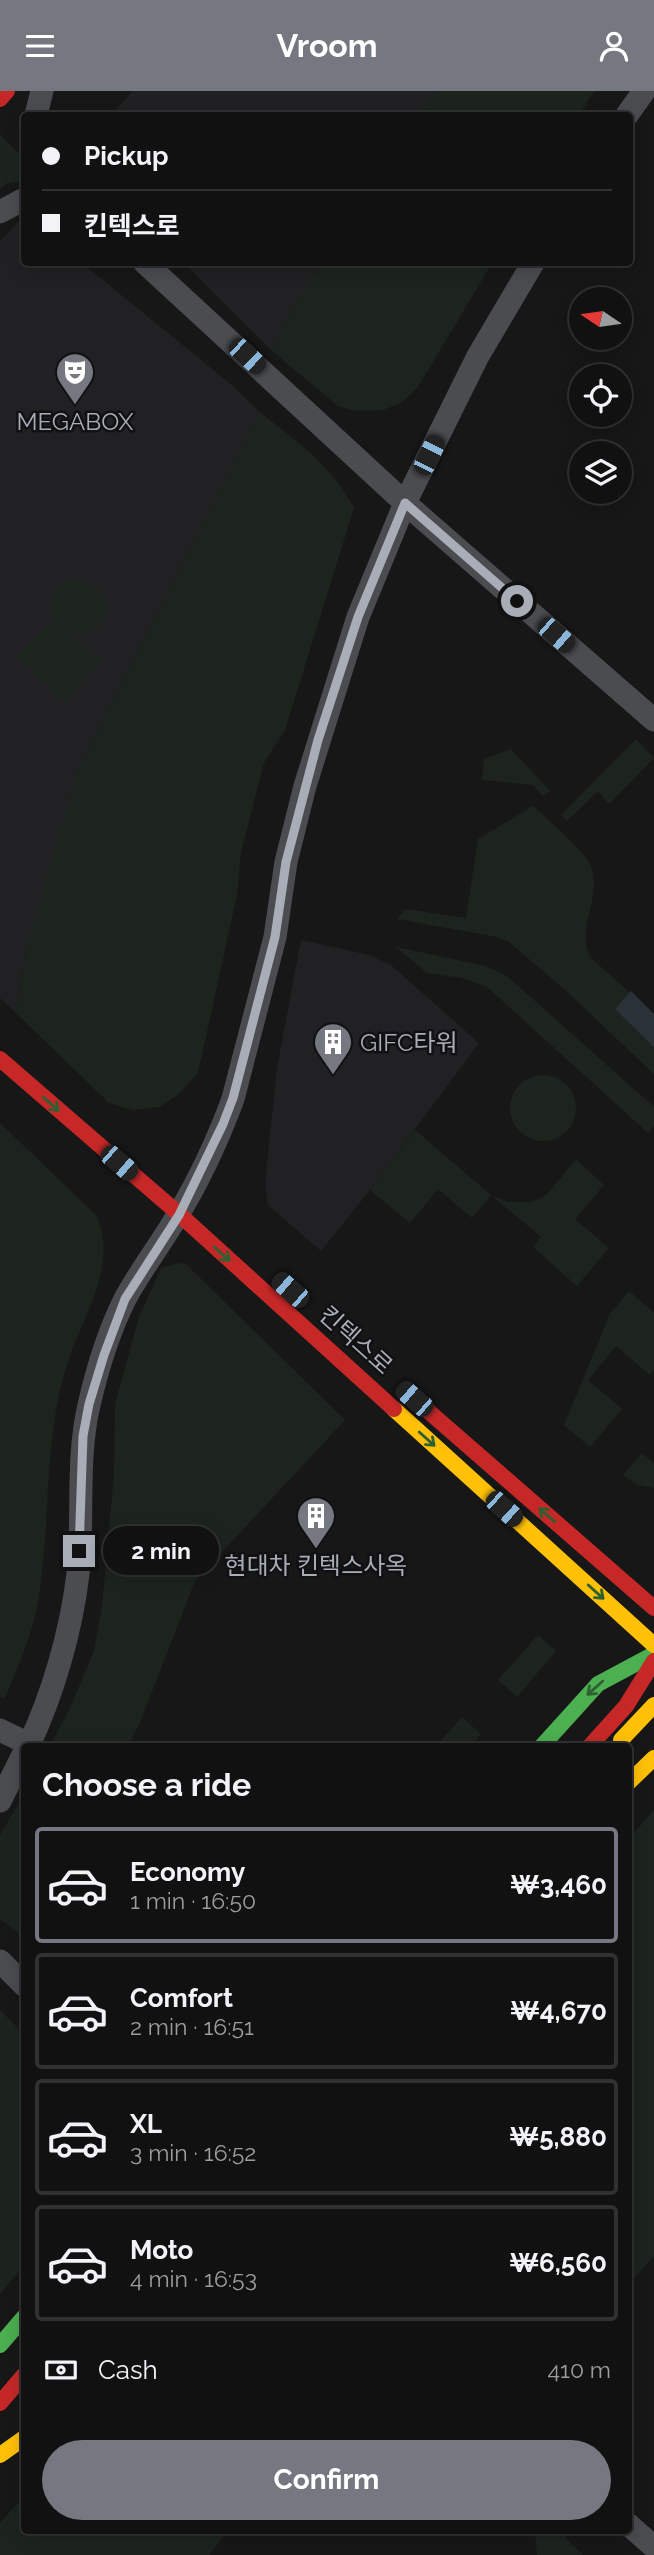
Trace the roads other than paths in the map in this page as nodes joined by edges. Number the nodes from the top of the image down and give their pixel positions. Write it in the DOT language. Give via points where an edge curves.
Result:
graph roads {
  1 [pos="7,91"];
  2 [pos="42,91"];
  3 [pos="644,91"];
  4 [pos="0,99"];
  5 [pos="37,112"];
  6 [pos="629,112"];
  7 [pos="21,201"];
  8 [pos="0,212"];
  9 [pos="148,266"];
  10 [pos="531,266"];
  11 [pos="405,503"];
  12 [pos="654,720"];
  13 [pos="0,1059"];
  14 [pos="144,1163"];
  15 [pos="182,1207"];
  16 [pos="227,1236"];
  17 [pos="404,1390"];
  18 [pos="654,1608"];
  19 [pos="654,1645"];
  20 [pos="654,1654"];
  21 [pos="654,1661"];
  22 [pos="654,1705"];
  23 [pos="0,1730"];
  24 [pos="29,1743"];
  25 [pos="545,1743"];
  26 [pos="593,1743"];
  27 [pos="620,1743"];
  28 [pos="21,1744"];
  29 [pos="654,1758"];
  30 [pos="21,1760"];
  31 [pos="632,1779"];
  32 [pos="0,1801"];
  33 [pos="0,1961"];
  34 [pos="21,1982"];
  35 [pos="21,2320"];
  36 [pos="0,2345"];
  37 [pos="21,2378"];
  38 [pos="0,2403"];
  39 [pos="21,2440"];
  40 [pos="0,2455"];
  41 [pos="632,2528"];
  42 [pos="654,2547"];
  1 -- 4 [label="main road"];
  2 -- 5 [label="street"];
  3 -- 6 [label="street"];
  7 -- 8 [label="street"];
  9 -- 11 [label="street"];
  10 -- 11 [label="street" via="478,356"];
  11 -- 12 [label="street"];
  11 -- 15 [label="street" via="358,617 318,740 286,862 275,937 233,1098"];
  13 -- 15 [label="main road, 킨텍스로, one-way"];
  14 -- 15 [label="main road, 킨텍스로"];
  15 -- 16 [label="main road, 킨텍스로"];
  15 -- 19 [label="main road, 킨텍스로, one-way"];
  15 -- 24 [label="street" via="125,1299 89,1404 80,1467 78,1573 49,1697"];
  18 -- 17 [label="main road, 킨텍스로, one-way"];
  20 -- 25 [label="main road, one-way" via="598,1683"];
  21 -- 26 [label="main road" via="626,1706"];
  22 -- 27 [label="main road"];
  23 -- 28 [label="street"];
  29 -- 31 [label="main road"];
  30 -- 32 [label="street"];
  33 -- 34 [label="street"];
  35 -- 36 [label="main road"];
  37 -- 38 [label="main road"];
  39 -- 40 [label="main road"];
  41 -- 42 [label="street"];
}
